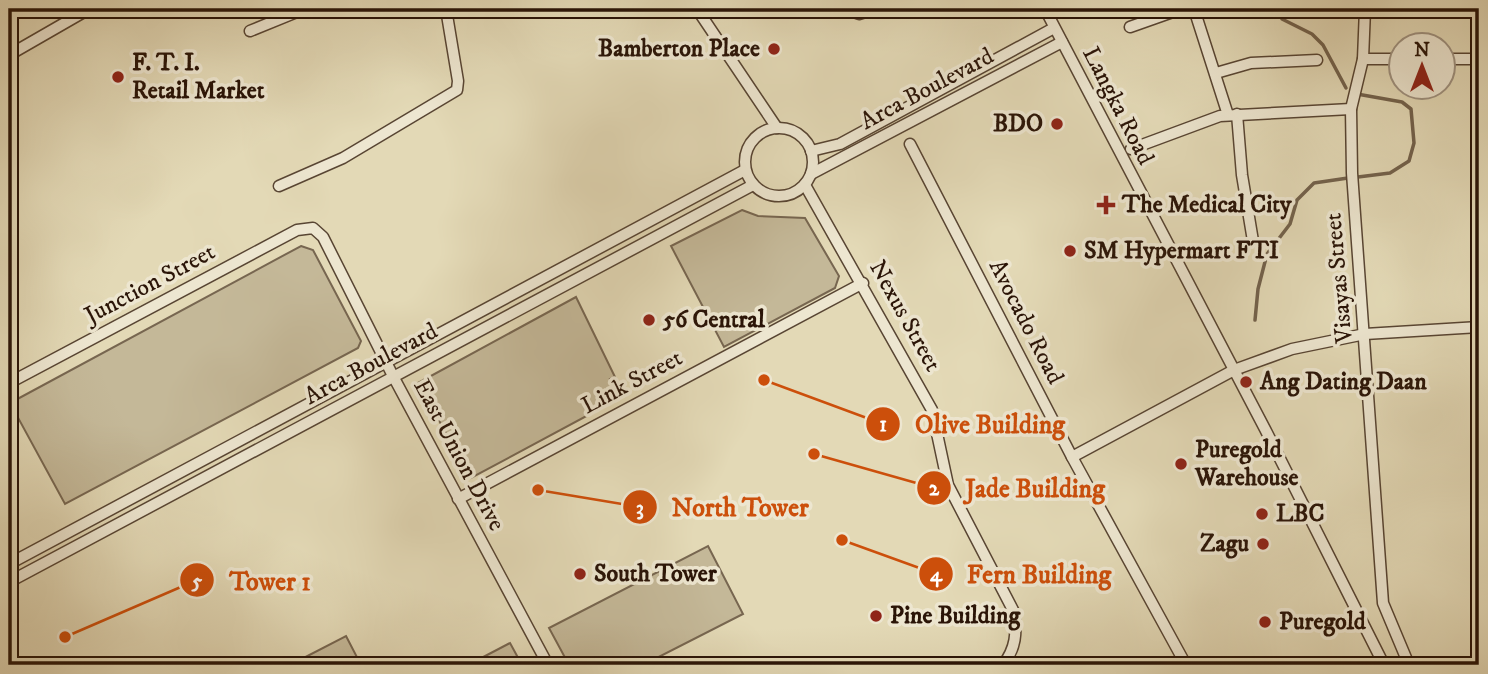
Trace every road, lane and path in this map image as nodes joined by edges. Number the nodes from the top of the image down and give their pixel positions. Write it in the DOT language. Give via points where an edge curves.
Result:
graph roads {
  1 [pos="89,9"];
  2 [pos="304,9"];
  3 [pos="446,9"];
  4 [pos="697,9"];
  5 [pos="845,9"];
  6 [pos="875,9"];
  7 [pos="1045,9"];
  8 [pos="1181,9"];
  9 [pos="1194,9"];
  10 [pos="1365,9"];
  11 [pos="1054,27"];
  12 [pos="1130,27"];
  13 [pos="250,31"];
  14 [pos="1062,42"];
  15 [pos="9,55"];
  16 [pos="1363,59"];
  17 [pos="1386,59"];
  18 [pos="1456,59"];
  19 [pos="1317,60"];
  20 [pos="1479,60"];
  21 [pos="1216,73"];
  22 [pos="1351,109"];
  23 [pos="1232,115"];
  24 [pos="777,128"];
  25 [pos="910,144"];
  26 [pos="1131,149"];
  27 [pos="811,151"];
  28 [pos="745,170"];
  29 [pos="811,174"];
  30 [pos="752,185"];
  31 [pos="804,185"];
  32 [pos="279,186"];
  33 [pos="313,228"];
  34 [pos="1253,241"];
  35 [pos="1479,259"];
  36 [pos="863,283"];
  37 [pos="1479,327"];
  38 [pos="1365,334"];
  39 [pos="1479,349"];
  40 [pos="386,362"];
  41 [pos="1234,370"];
  42 [pos="393,376"];
  43 [pos="9,383"];
  44 [pos="1072,457"];
  45 [pos="458,499"];
  46 [pos="9,564"];
  47 [pos="9,582"];
  48 [pos="548,665"];
  49 [pos="1003,665"];
  50 [pos="1186,665"];
  51 [pos="1384,665"];
  52 [pos="1409,665"];
  1 -- 15 [label="street"];
  2 -- 13 [label="street"];
  3 -- 32 [label="street" via="457,90 344,159"];
  4 -- 24 [label="street"];
  5 -- 6 [label="street" via="859,14"];
  7 -- 11 [label="street, Langka Road"];
  8 -- 12 [label="street"];
  9 -- 21 [label="street"];
  10 -- 16 [label="street, Visayas Street"];
  11 -- 14 [label="street, Langka Road"];
  11 -- 27 [label="street, Arca Boulevard" via="840,144"];
  14 -- 29 [label="street, Arca Boulevard"];
  14 -- 41 [label="street, Langka Road"];
  16 -- 17 [label="street"];
  16 -- 22 [label="street, Visayas Street"];
  18 -- 20 [label="street"];
  19 -- 21 [label="street" via="1251,63"];
  21 -- 23 [label="street"];
  22 -- 23 [label="street"];
  22 -- 38 [label="street, Visayas Street" via="1352,184"];
  23 -- 26 [label="street" via="1179,129"];
  23 -- 34 [label="street"];
  24 -- 27 [label="street" via="794,132"];
  24 -- 28 [label="street" via="750,144"];
  25 -- 44 [label="street, Avocado Road"];
  27 -- 29 [label="street"];
  28 -- 30 [label="street"];
  28 -- 40 [label="street, Arca Boulevard"];
  29 -- 31 [label="street"];
  30 -- 31 [label="street" via="776,197"];
  30 -- 42 [label="street, Arca Boulevard"];
  31 -- 36 [label="street, Nexus Street"];
  33 -- 40 [label="street, East Union Drive" via="323,237"];
  33 -- 43 [label="street, Junction Street" via="297,230"];
  35 -- 37 [label="street"];
  36 -- 45 [label="street, Link Street"];
  36 -- 49 [label="street, Nexus Street" via="932,410 948,485 1014,612 1017,633"];
  37 -- 38 [label="street"];
  37 -- 39 [label="street"];
  38 -- 41 [label="street" via="1292,349"];
  38 -- 52 [label="street, Visayas Street" via="1383,603"];
  40 -- 42 [label="street, East Union Drive"];
  40 -- 46 [label="street, Arca Boulevard"];
  41 -- 44 [label="street"];
  41 -- 51 [label="street, Langka Road"];
  42 -- 45 [label="street, East Union Drive"];
  42 -- 47 [label="street, Arca Boulevard"];
  44 -- 50 [label="street, Avocado Road"];
  45 -- 48 [label="street, East Union Drive"];
}
